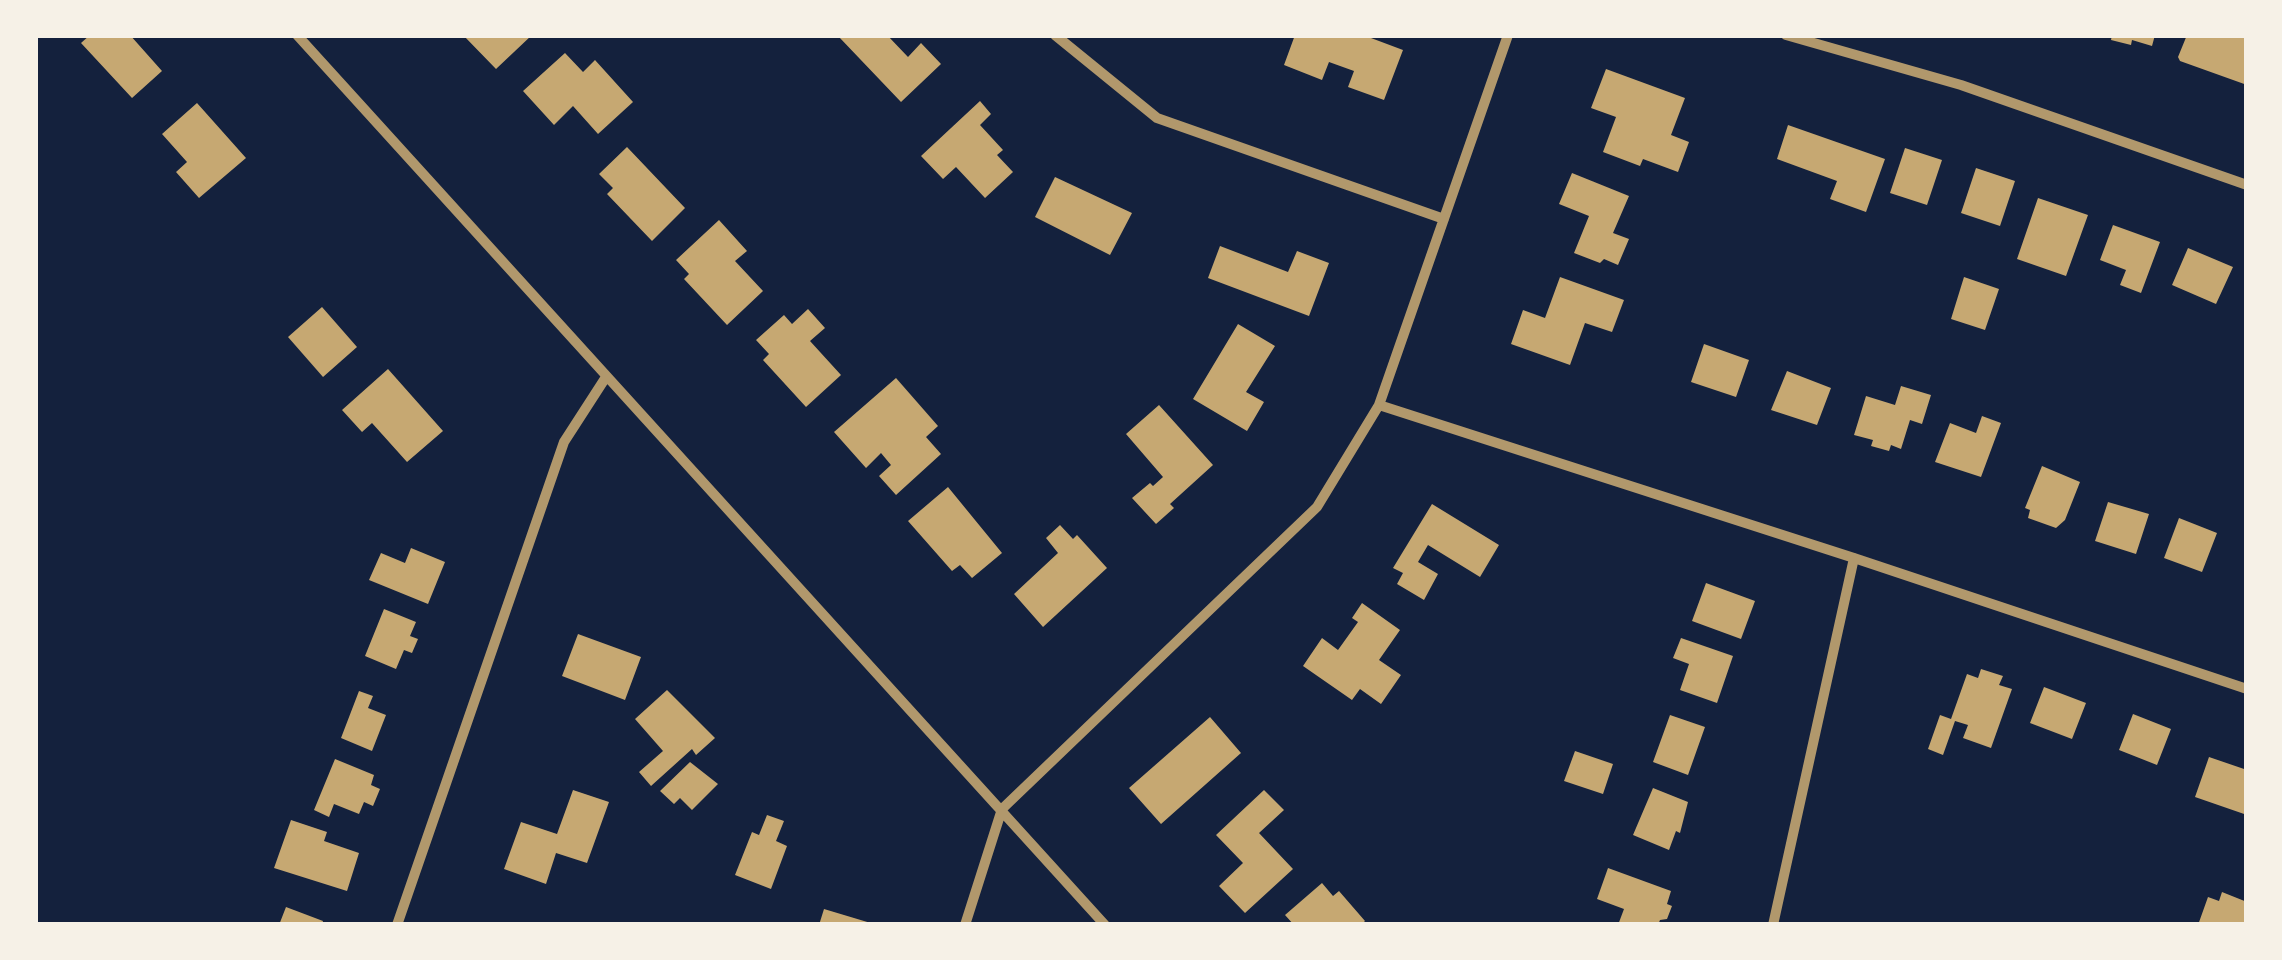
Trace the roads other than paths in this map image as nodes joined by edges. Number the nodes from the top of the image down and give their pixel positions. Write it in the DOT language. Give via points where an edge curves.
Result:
graph roads {
  1 [pos="297,35"];
  2 [pos="1055,35"];
  3 [pos="1508,35"];
  4 [pos="1786,35"];
  5 [pos="2247,185"];
  6 [pos="1444,219"];
  7 [pos="606,376"];
  8 [pos="1378,405"];
  9 [pos="1854,558"];
  10 [pos="2247,690"];
  11 [pos="1002,809"];
  12 [pos="398,925"];
  13 [pos="965,925"];
  14 [pos="1105,925"];
  15 [pos="1772,925"];
  1 -- 7 [label="street"];
  2 -- 6 [label="street" via="1156,118"];
  3 -- 6 [label="street"];
  4 -- 5 [label="street" via="1961,85"];
  6 -- 8 [label="street"];
  7 -- 11 [label="street"];
  7 -- 12 [label="street" via="564,442"];
  8 -- 9 [label="street"];
  8 -- 11 [label="street" via="1317,507"];
  9 -- 10 [label="street"];
  9 -- 15 [label="street"];
  11 -- 13 [label="street"];
  11 -- 14 [label="street"];
}
